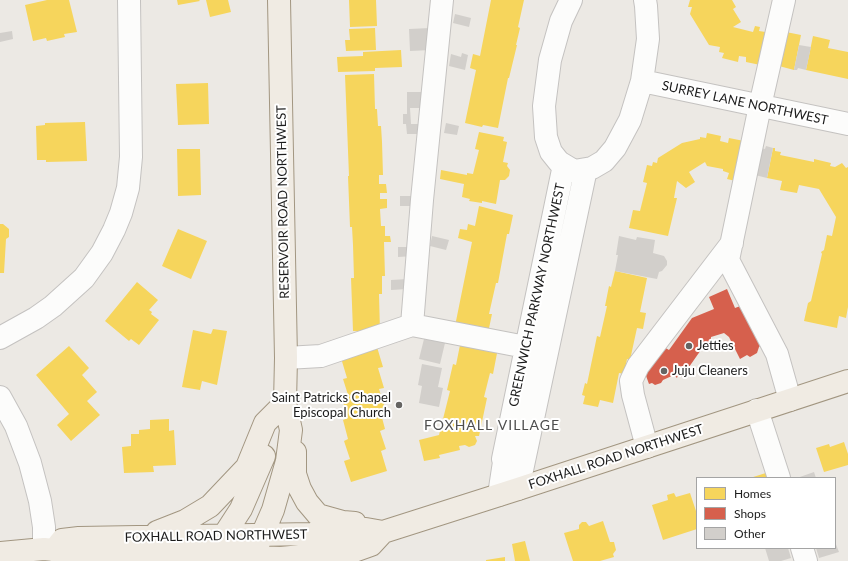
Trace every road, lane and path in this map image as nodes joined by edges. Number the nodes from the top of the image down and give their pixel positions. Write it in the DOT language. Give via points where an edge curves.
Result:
graph roads {
  1 [pos="129,0"];
  2 [pos="279,0"];
  3 [pos="442,0"];
  4 [pos="571,0"];
  5 [pos="644,0"];
  6 [pos="784,0"];
  7 [pos="642,81"];
  8 [pos="760,106"];
  9 [pos="848,124"];
  10 [pos="564,165"];
  11 [pos="586,169"];
  12 [pos="732,243"];
  13 [pos="412,325"];
  14 [pos="0,338"];
  15 [pos="526,347"];
  16 [pos="547,352"];
  17 [pos="286,358"];
  18 [pos="848,381"];
  19 [pos="0,397"];
  20 [pos="790,400"];
  21 [pos="285,403"];
  22 [pos="757,410"];
  23 [pos="647,446"];
  24 [pos="779,477"];
  25 [pos="508,492"];
  26 [pos="383,532"];
  27 [pos="224,536"];
  28 [pos="262,536"];
  29 [pos="145,537"];
  30 [pos="49,549"];
  31 [pos="802,549"];
  32 [pos="0,553"];
  33 [pos="209,558"];
  34 [pos="251,558"];
  35 [pos="308,558"];
  36 [pos="89,559"];
  37 [pos="806,561"];
  1 -- 14 [label="street" via="131,156 128,188 121,214 105,249 84,278 53,306"];
  2 -- 17 [label="main road, RESERVOIR ROAD NORTHWEST"];
  3 -- 13 [label="street"];
  4 -- 10 [label="street, GREENWICH PARKWAY NORTHWEST" via="561,21 550,60 544,106 546,137 551,152"];
  5 -- 7 [label="street" via="648,39"];
  6 -- 8 [label="street"];
  7 -- 8 [label="street, SURREY LANE NORTHWEST"];
  7 -- 11 [label="street" via="630,120 615,148 604,161"];
  8 -- 9 [label="street, SURREY LANE NORTHWEST"];
  8 -- 12 [label="street"];
  10 -- 11 [label="street, GREENWICH PARKWAY NORTHWEST" via="574,171"];
  10 -- 15 [label="street, GREENWICH PARKWAY NORTHWEST"];
  11 -- 16 [label="street, GREENWICH PARKWAY NORTHWEST"];
  12 -- 20 [label="street" via="728,260 777,354"];
  12 -- 23 [label="street" via="638,366 631,381"];
  13 -- 15 [label="street"];
  13 -- 17 [label="street" via="321,356"];
  15 -- 16 [label="street"];
  15 -- 25 [label="street, GREENWICH PARKWAY NORTHWEST" via="503,459"];
  16 -- 25 [label="street, GREENWICH PARKWAY NORTHWEST"];
  17 -- 21 [label="main road, RESERVOIR ROAD NORTHWEST"];
  18 -- 20 [label="main road, FOXHALL ROAD NORTHWEST"];
  19 -- 30 [label="street" via="16,426 30,463"];
  20 -- 22 [label="main road, FOXHALL ROAD NORTHWEST"];
  21 -- 26 [label="main road" via="296,417 295,474 307,502 318,515 343,522 364,523"];
  21 -- 27 [label="main road, RESERVOIR ROAD NORTHWEST" via="270,433 264,456 241,509"];
  21 -- 28 [label="main road, RESERVOIR ROAD NORTHWEST" via="291,430 287,461 273,510"];
  21 -- 29 [label="main road" via="265,423 247,467 210,506 185,521"];
  22 -- 23 [label="main road, FOXHALL ROAD NORTHWEST"];
  22 -- 24 [label="street"];
  23 -- 25 [label="main road, FOXHALL ROAD NORTHWEST"];
  25 -- 26 [label="main road, FOXHALL ROAD NORTHWEST"];
  26 -- 28 [label="main road, FOXHALL ROAD NORTHWEST" via="366,529"];
  26 -- 35 [label="main road, FOXHALL ROAD NORTHWEST" via="371,545 354,551"];
  27 -- 28 [label="main road, FOXHALL ROAD NORTHWEST"];
  27 -- 29 [label="main road, FOXHALL ROAD NORTHWEST"];
  27 -- 33 [label="main road, RESERVOIR ROAD NORTHWEST"];
  28 -- 34 [label="main road, RESERVOIR ROAD NORTHWEST"];
  29 -- 30 [label="main road, FOXHALL ROAD NORTHWEST" via="62,540"];
  30 -- 32 [label="main road, FOXHALL ROAD NORTHWEST"];
  30 -- 36 [label="main road, FOXHALL ROAD NORTHWEST" via="64,557"];
  31 -- 37 [label="street"];
  33 -- 34 [label="main road, FOXHALL ROAD NORTHWEST"];
  33 -- 36 [label="main road, FOXHALL ROAD NORTHWEST"];
  34 -- 35 [label="main road, FOXHALL ROAD NORTHWEST"];
}
